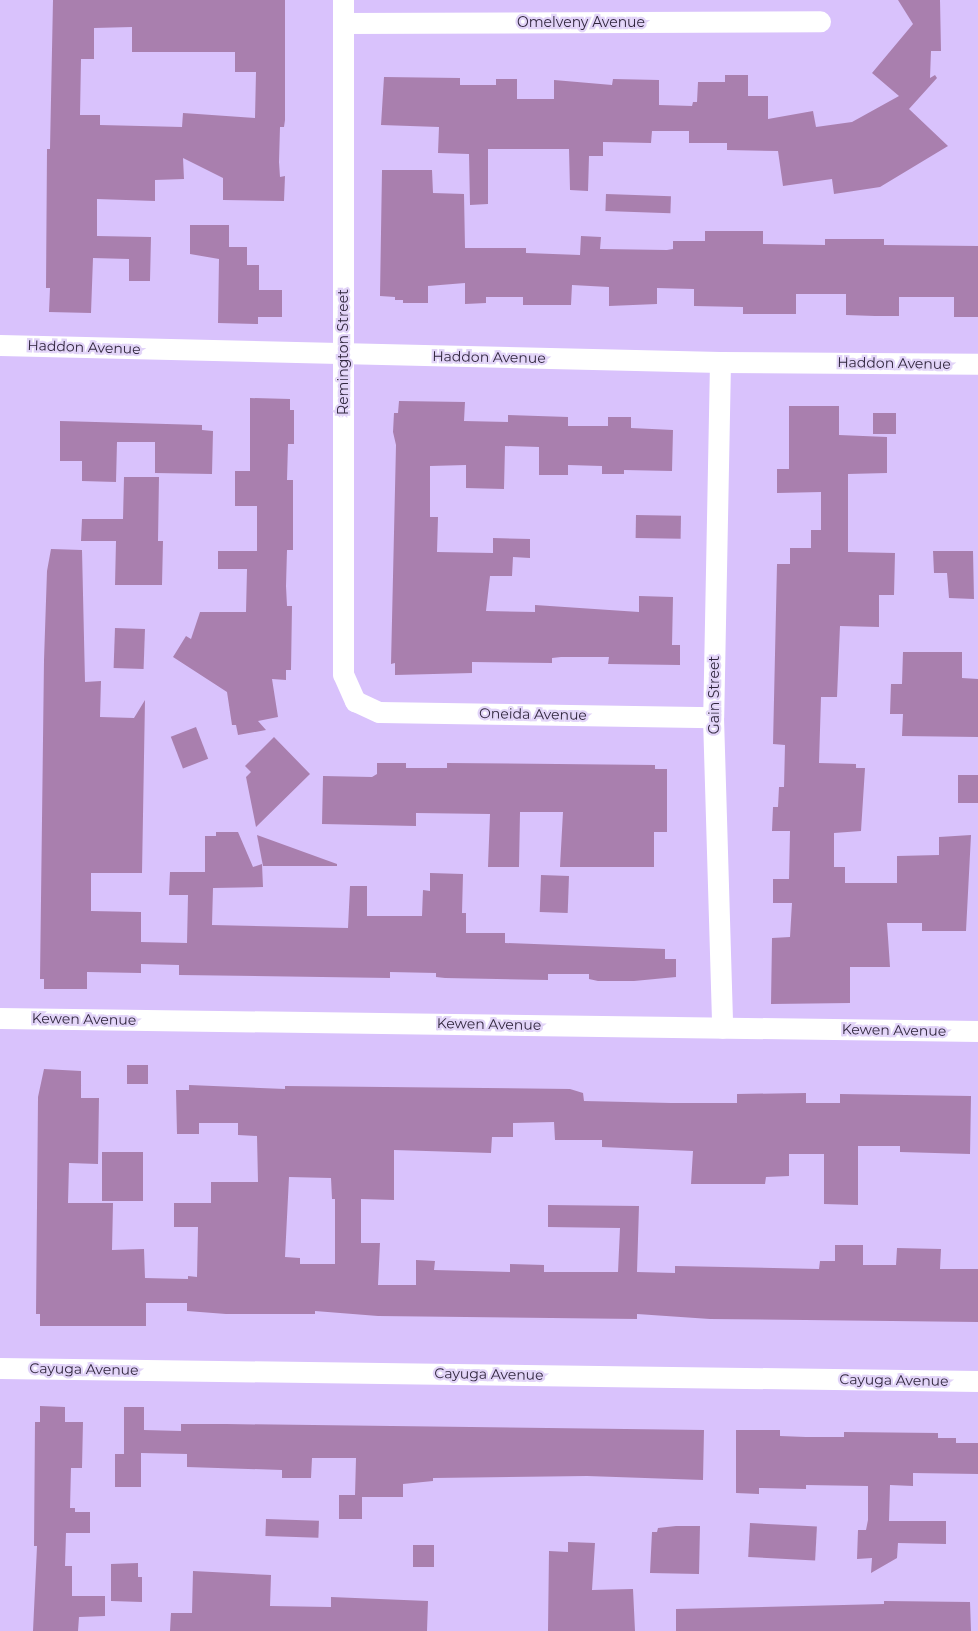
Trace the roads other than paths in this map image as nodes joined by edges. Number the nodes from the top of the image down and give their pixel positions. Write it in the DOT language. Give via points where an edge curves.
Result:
graph roads {
  1 [pos="343,0"];
  2 [pos="820,20"];
  3 [pos="343,23"];
  4 [pos="0,345"];
  5 [pos="343,354"];
  6 [pos="720,362"];
  7 [pos="978,364"];
  8 [pos="355,701"];
  9 [pos="714,717"];
  10 [pos="0,1018"];
  11 [pos="722,1028"];
  12 [pos="978,1031"];
  13 [pos="0,1368"];
  14 [pos="978,1381"];
  1 -- 3 [label="street, Remington Street"];
  2 -- 3 [label="street, Omelveny Avenue"];
  3 -- 5 [label="street, Remington Street"];
  4 -- 5 [label="street, Haddon Avenue"];
  5 -- 6 [label="street, Haddon Avenue"];
  5 -- 8 [label="street, Remington Street" via="343,674"];
  6 -- 7 [label="street, Haddon Avenue"];
  6 -- 9 [label="street, Gain Street"];
  8 -- 9 [label="street, Oneida Avenue" via="379,712"];
  9 -- 11 [label="street, Gain Street"];
  10 -- 11 [label="street, Kewen Avenue"];
  11 -- 12 [label="street, Kewen Avenue"];
  13 -- 14 [label="street, Cayuga Avenue"];
}
